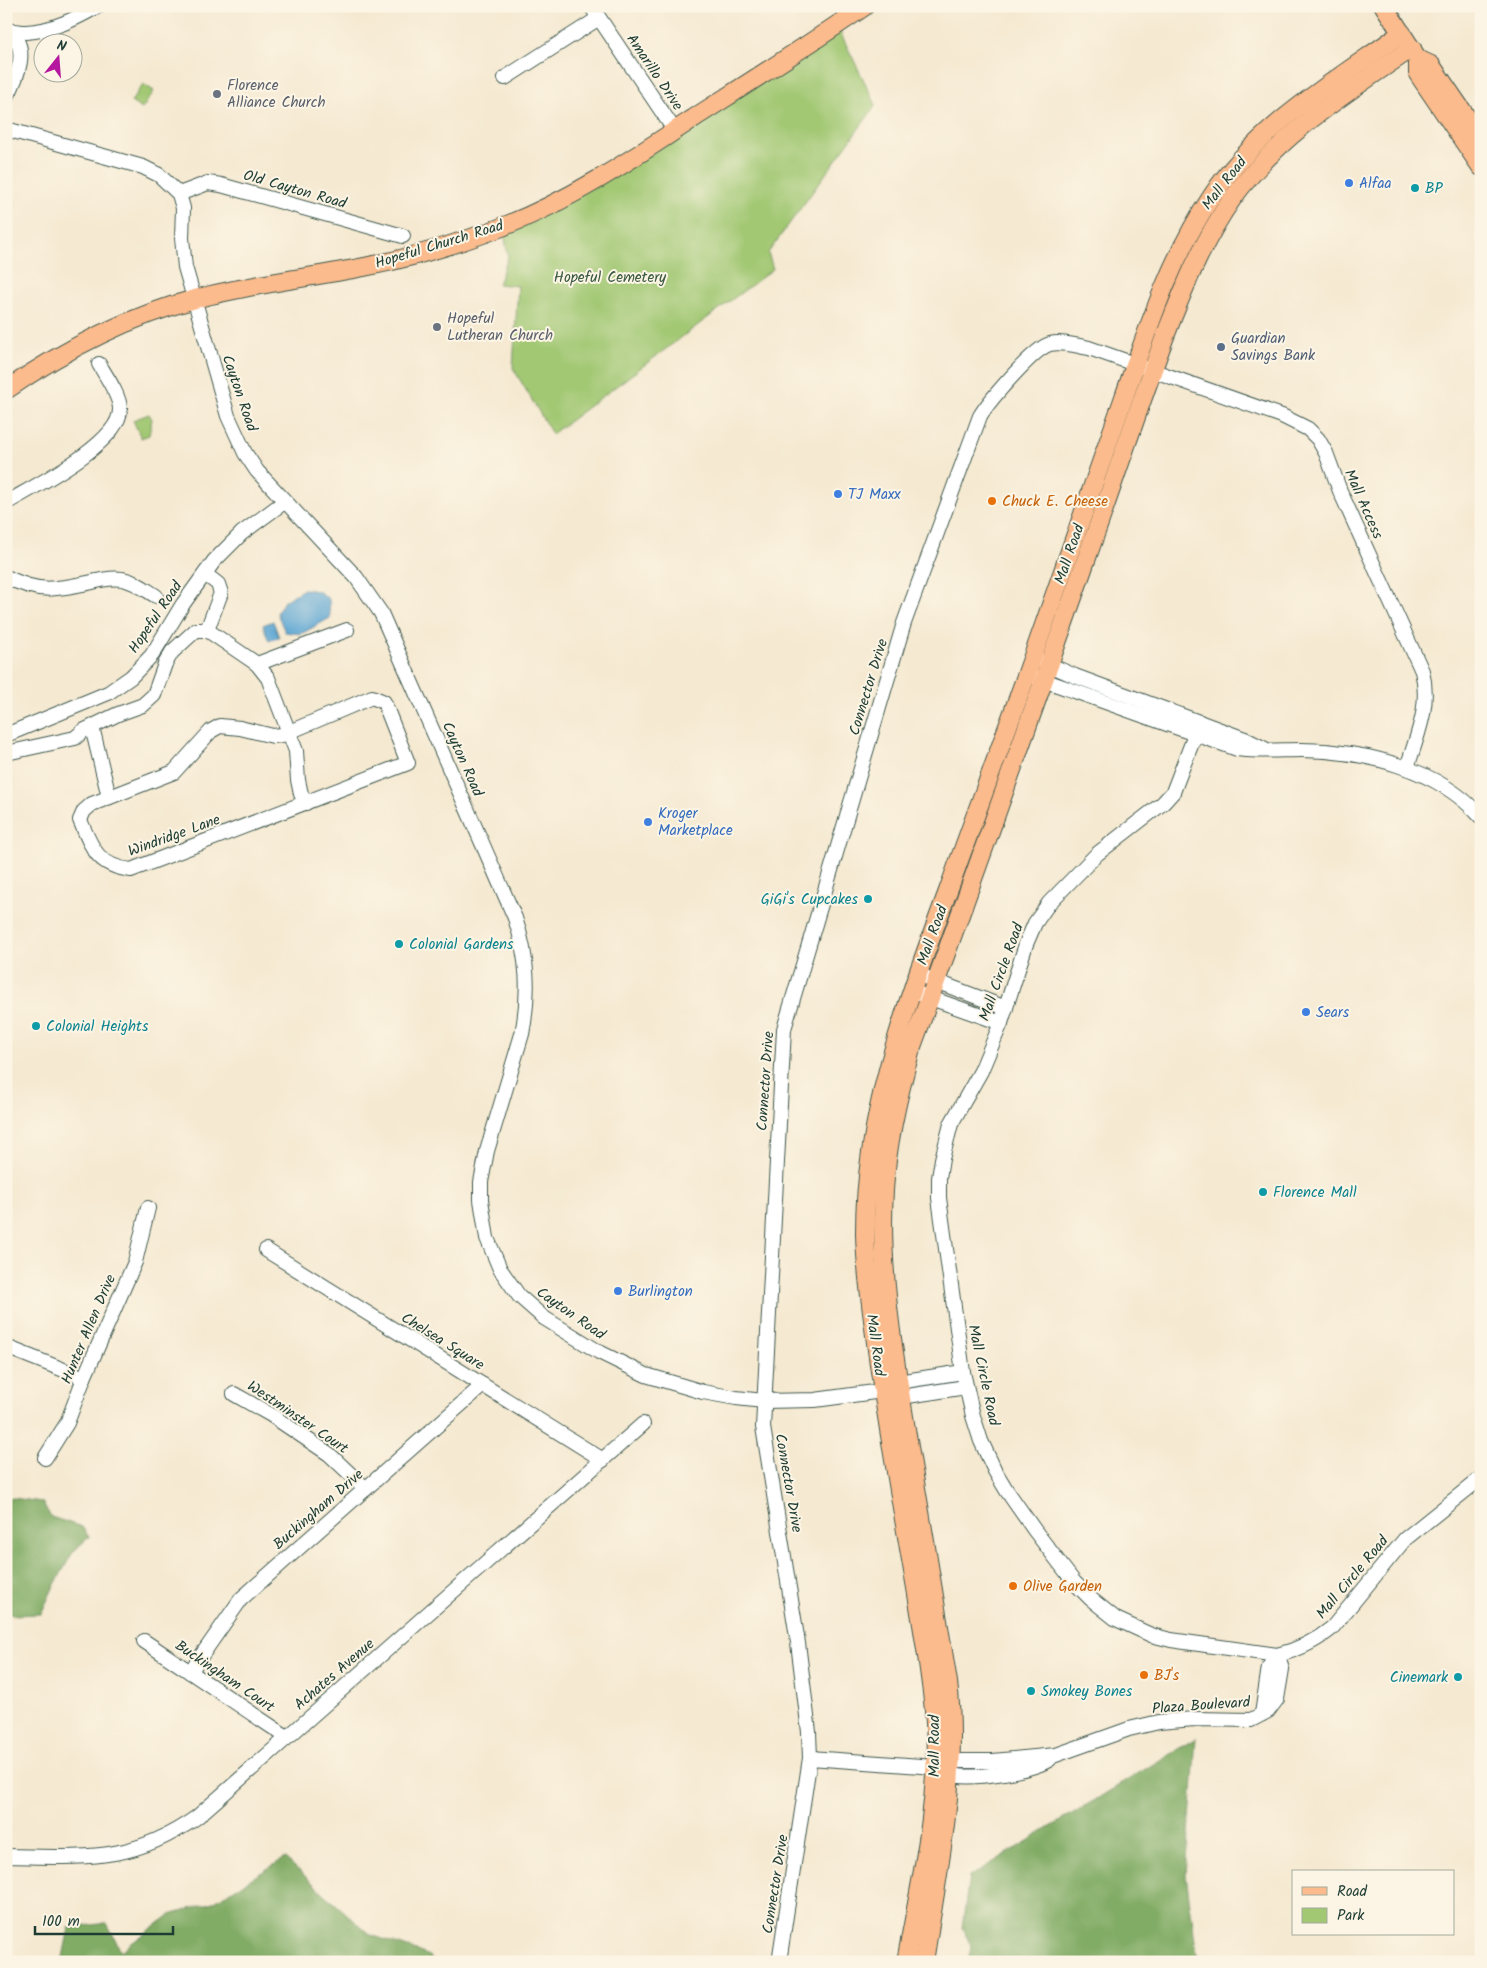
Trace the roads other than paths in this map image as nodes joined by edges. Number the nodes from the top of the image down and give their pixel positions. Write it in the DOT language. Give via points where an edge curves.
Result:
graph roads {
  1 [pos="98,6"];
  2 [pos="865,6"];
  3 [pos="1384,6"];
  4 [pos="595,12"];
  5 [pos="7,30"];
  6 [pos="1402,33"];
  7 [pos="1415,54"];
  8 [pos="505,78"];
  9 [pos="6,99"];
  10 [pos="6,129"];
  11 [pos="675,131"];
  12 [pos="1481,138"];
  13 [pos="1481,167"];
  14 [pos="179,194"];
  15 [pos="402,236"];
  16 [pos="194,299"];
  17 [pos="99,364"];
  18 [pos="1135,364"];
  19 [pos="1152,371"];
  20 [pos="6,390"];
  21 [pos="284,502"];
  22 [pos="6,503"];
  23 [pos="205,574"];
  24 [pos="6,577"];
  25 [pos="156,596"];
  26 [pos="207,630"];
  27 [pos="347,630"];
  28 [pos="258,664"];
  29 [pos="1038,669"];
  30 [pos="92,727"];
  31 [pos="1198,729"];
  32 [pos="288,732"];
  33 [pos="6,735"];
  34 [pos="11,752"];
  35 [pos="1407,768"];
  36 [pos="109,797"];
  37 [pos="306,803"];
  38 [pos="1481,817"];
  39 [pos="914,983"];
  40 [pos="932,990"];
  41 [pos="1006,1008"];
  42 [pos="1001,1023"];
  43 [pos="148,1208"];
  44 [pos="266,1250"];
  45 [pos="6,1347"];
  46 [pos="963,1372"];
  47 [pos="84,1378"];
  48 [pos="483,1385"];
  49 [pos="966,1387"];
  50 [pos="900,1390"];
  51 [pos="882,1391"];
  52 [pos="234,1394"];
  53 [pos="764,1401"];
  54 [pos="643,1424"];
  55 [pos="45,1458"];
  56 [pos="603,1460"];
  57 [pos="1481,1478"];
  58 [pos="366,1489"];
  59 [pos="144,1641"];
  60 [pos="1277,1655"];
  61 [pos="190,1672"];
  62 [pos="287,1738"];
  63 [pos="810,1758"];
  64 [pos="945,1768"];
  65 [pos="6,1856"];
  66 [pos="779,1962"];
  67 [pos="906,1962"];
  68 [pos="924,1962"];
  1 -- 5 [label="street" via="76,19 40,30"];
  2 -- 11 [label="main road, Hopeful Church Road"];
  3 -- 6 [label="main road"];
  4 -- 8 [label="street"];
  4 -- 11 [label="street, Amarillo Drive"];
  5 -- 9 [label="street" via="20,45 20,57 19,72"];
  6 -- 7 [label="main road"];
  6 -- 18 [label="main road, Mall Road" via="1274,128 1216,189 1174,263"];
  7 -- 12 [label="main road" via="1431,64"];
  7 -- 13 [label="main road" via="1418,74"];
  7 -- 19 [label="main road, Mall Road" via="1330,105 1271,154 1245,183 1220,218 1194,264"];
  10 -- 14 [label="street" via="143,167 160,175"];
  11 -- 16 [label="main road, Hopeful Church Road" via="602,177 503,226 394,260"];
  14 -- 15 [label="street, Old Cayton Road" via="208,183 221,185"];
  14 -- 16 [label="street, Cayton Road" via="183,208 184,267"];
  16 -- 20 [label="main road, Hopeful Church Road" via="108,330 70,349"];
  16 -- 21 [label="street, Cayton Road" via="235,433 257,471"];
  17 -- 22 [label="street" via="119,401 120,415 115,426 78,460"];
  18 -- 19 [label="street, Mall Access"];
  18 -- 29 [label="main road, Mall Road"];
  18 -- 53 [label="street, Connector Drive" via="1089,348 1050,344 1037,351 987,404 904,623 784,1029"];
  19 -- 29 [label="main road, Mall Road"];
  19 -- 35 [label="street, Mall Access" via="1282,416 1308,429 1318,439 1422,671 1424,717"];
  21 -- 23 [label="street, Hopeful Road" via="242,533"];
  21 -- 53 [label="street, Cayton Road" via="356,577 381,614 521,936 528,975 526,1015 481,1182 482,1218 500,1269 519,1296 544,1318 622,1364 703,1392"];
  23 -- 26 [label="street" via="218,584 221,593"];
  23 -- 33 [label="street, Hopeful Road" via="152,654 131,677 108,693"];
  24 -- 25 [label="street" via="30,587 50,590 108,578 121,579"];
  26 -- 28 [label="street"];
  26 -- 30 [label="street" via="193,631 172,652 154,695 143,705"];
  27 -- 28 [label="street"];
  28 -- 32 [label="street" via="268,678"];
  29 -- 31 [label="street"];
  29 -- 39 [label="main road, Mall Road"];
  29 -- 40 [label="main road, Mall Road"];
  30 -- 34 [label="street" via="75,738"];
  30 -- 36 [label="street"];
  31 -- 35 [label="street" via="1246,739 1270,752 1303,750 1341,754"];
  31 -- 41 [label="street, Mall Circle Road" via="1173,792 1097,854 1049,903 1035,923"];
  32 -- 36 [label="street, Windridge Lane" via="273,736 220,726 174,772"];
  32 -- 37 [label="street" via="296,751 298,780"];
  32 -- 37 [label="street, Windridge Lane" via="372,697 384,702 408,763"];
  35 -- 38 [label="street" via="1445,786"];
  36 -- 37 [label="street, Windridge Lane" via="92,804 80,820 95,853 119,869 131,870"];
  39 -- 40 [label="street"];
  39 -- 51 [label="main road, Mall Road" via="879,1102 868,1187 865,1232 868,1282"];
  40 -- 41 [label="street"];
  40 -- 42 [label="street"];
  40 -- 50 [label="main road, Mall Road" via="896,1103 884,1190 887,1292"];
  41 -- 42 [label="street, Mall Circle Road"];
  42 -- 46 [label="street, Mall Circle Road" via="981,1071 951,1124 939,1178"];
  43 -- 47 [label="street, Hunter Allen Drive" via="135,1262"];
  44 -- 48 [label="street, Chelsea Square"];
  45 -- 47 [label="street"];
  46 -- 49 [label="street, Mall Circle Road"];
  46 -- 50 [label="street"];
  47 -- 55 [label="street, Hunter Allen Drive" via="67,1423"];
  48 -- 56 [label="street, Chelsea Square"];
  48 -- 58 [label="street, Buckingham Drive"];
  49 -- 50 [label="street"];
  49 -- 60 [label="street, Mall Circle Road" via="981,1441 1007,1491 1074,1582 1091,1599 1116,1619 1151,1635"];
  50 -- 51 [label="street"];
  50 -- 64 [label="main road, Mall Road" via="952,1715"];
  51 -- 53 [label="street, Cayton Road" via="815,1400"];
  51 -- 64 [label="main road, Mall Road" via="924,1635 935,1725"];
  52 -- 58 [label="street, Westminster Court" via="329,1454"];
  53 -- 63 [label="street, Connector Drive" via="764,1437 798,1643 810,1732"];
  54 -- 56 [label="street, Achates Avenue"];
  56 -- 62 [label="street, Achates Avenue"];
  57 -- 60 [label="street, Mall Circle Road" via="1405,1539 1332,1628 1305,1646"];
  58 -- 61 [label="street, Buckingham Drive" via="241,1599"];
  59 -- 61 [label="street, Buckingham Court"];
  60 -- 64 [label="street, Plaza Boulevard" via="1269,1667 1262,1714 1251,1720 1159,1722 1056,1755 1037,1767 1008,1773"];
  61 -- 62 [label="street, Buckingham Court"];
  62 -- 65 [label="street, Achates Avenue" via="197,1817 160,1840 122,1853 100,1856"];
  63 -- 64 [label="street, Plaza Boulevard"];
  63 -- 66 [label="street, Connector Drive"];
  64 -- 67 [label="main road, Mall Road" via="932,1804"];
  64 -- 68 [label="main road, Mall Road" via="939,1868"];
}
